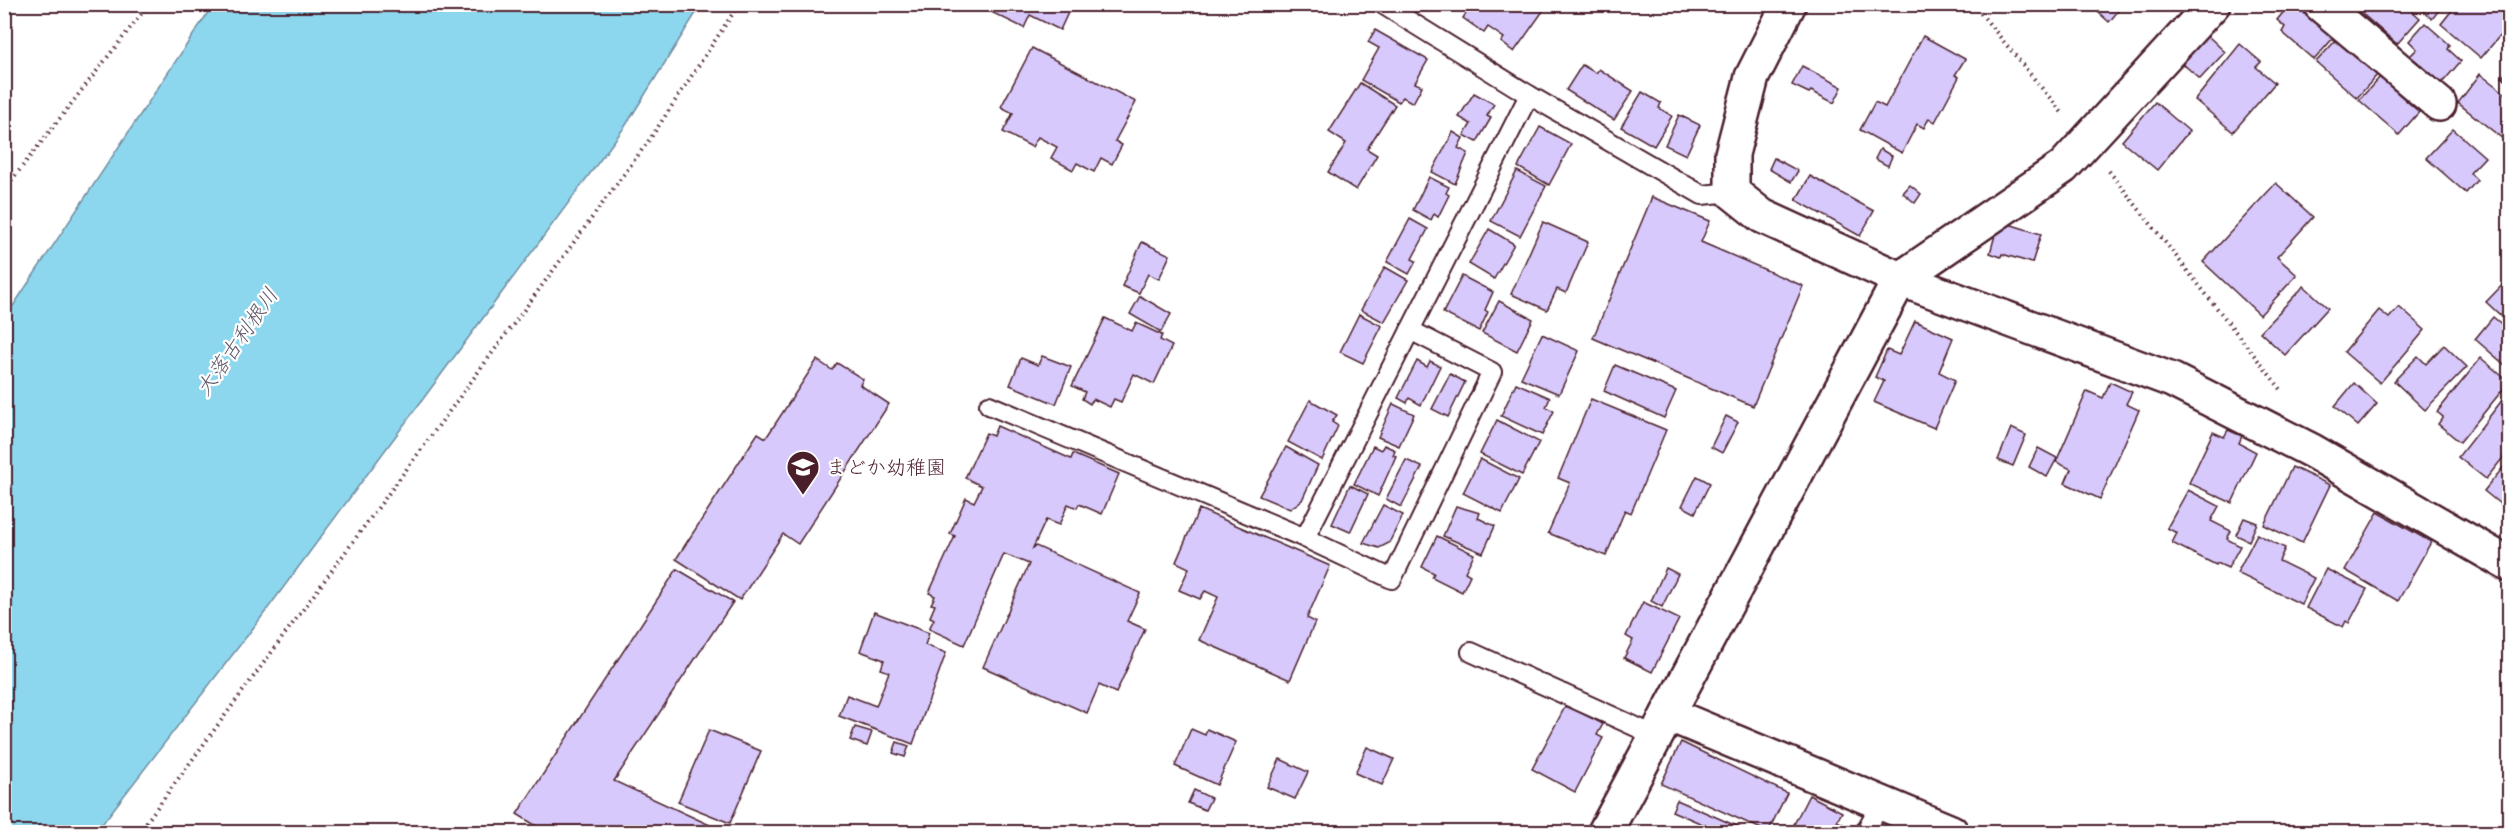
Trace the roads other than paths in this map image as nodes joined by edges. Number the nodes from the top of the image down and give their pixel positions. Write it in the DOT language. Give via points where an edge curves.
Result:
graph roads {
  1 [pos="1382,4"];
  2 [pos="1789,4"];
  3 [pos="2213,4"];
  4 [pos="2320,4"];
  5 [pos="1529,95"];
  6 [pos="2439,104"];
  7 [pos="1732,192"];
  8 [pos="1900,279"];
  9 [pos="1410,330"];
  10 [pos="989,405"];
  11 [pos="1305,538"];
  12 [pos="2510,565"];
  13 [pos="1471,652"];
  14 [pos="1662,725"];
  15 [pos="1881,803"];
  16 [pos="1605,832"];
  17 [pos="1865,832"];
  18 [pos="1951,832"];
  1 -- 5 [label="lane"];
  2 -- 7 [label="street" via="1752,77 1732,154"];
  3 -- 8 [label="street" via="2063,167"];
  4 -- 6 [label="street"];
  5 -- 7 [label="lane" via="1702,195"];
  5 -- 9 [label="lane"];
  7 -- 8 [label="street" via="1762,216"];
  8 -- 12 [label="street" via="2172,380 2312,451"];
  8 -- 14 [label="street"];
  9 -- 11 [label="lane"];
  9 -- 11 [label="lane" via="1492,372 1392,579"];
  10 -- 11 [label="lane"];
  13 -- 14 [label="lane"];
  14 -- 15 [label="street"];
  14 -- 16 [label="street"];
  15 -- 17 [label="lane"];
  15 -- 18 [label="street"];
}
